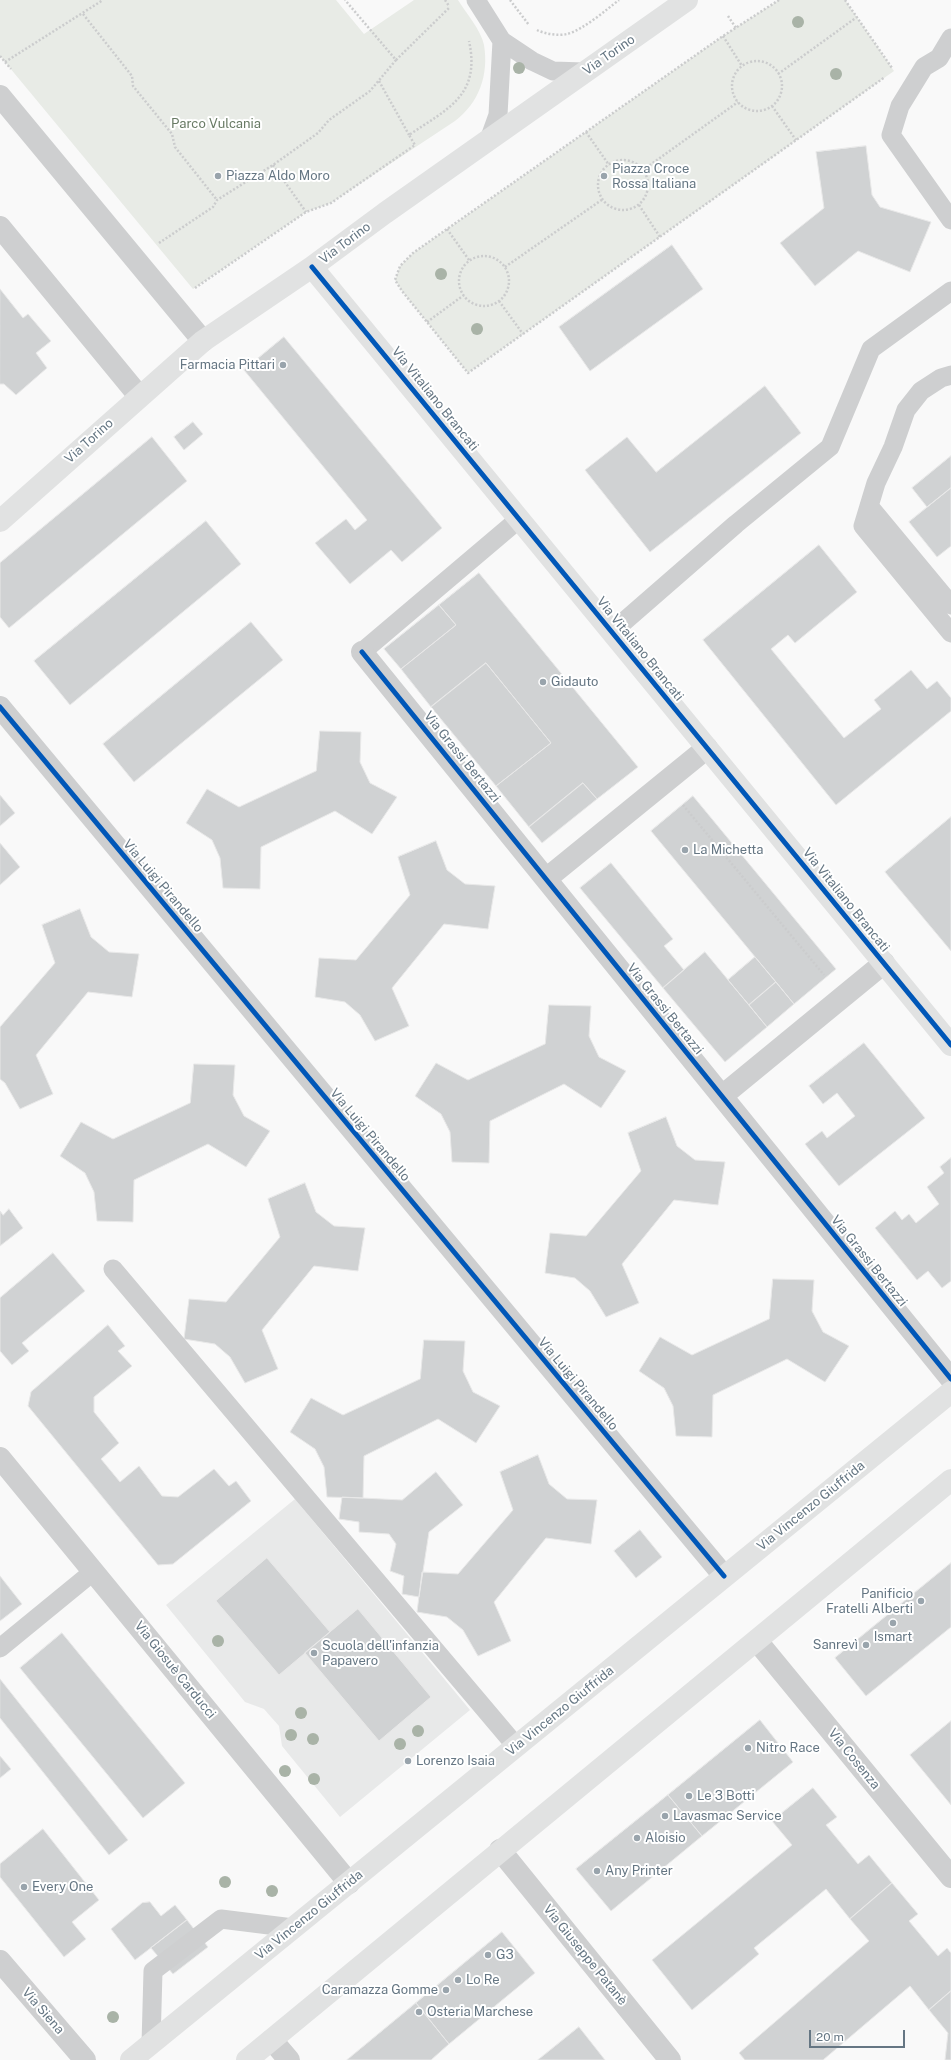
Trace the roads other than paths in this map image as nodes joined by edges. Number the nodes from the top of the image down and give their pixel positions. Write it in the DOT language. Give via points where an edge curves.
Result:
graph roads {
  1 [pos="476,0"];
  2 [pos="687,0"];
  3 [pos="951,38"];
  4 [pos="502,41"];
  5 [pos="584,72"];
  6 [pos="0,96"];
  7 [pos="489,140"];
  8 [pos="951,220"];
  9 [pos="0,227"];
  10 [pos="312,267"];
  11 [pos="951,291"];
  12 [pos="203,342"];
  13 [pos="951,375"];
  14 [pos="139,396"];
  15 [pos="869,506"];
  16 [pos="519,519"];
  17 [pos="0,521"];
  18 [pos="947,593"];
  19 [pos="612,632"];
  20 [pos="951,633"];
  21 [pos="362,652"];
  22 [pos="0,707"];
  23 [pos="707,748"];
  24 [pos="546,879"];
  25 [pos="884,963"];
  26 [pos="951,1045"];
  27 [pos="722,1096"];
  28 [pos="113,1268"];
  29 [pos="951,1379"];
  30 [pos="951,1392"];
  31 [pos="0,1458"];
  32 [pos="951,1480"];
  33 [pos="94,1571"];
  34 [pos="724,1576"];
  35 [pos="757,1641"];
  36 [pos="0,1648"];
  37 [pos="516,1746"];
  38 [pos="500,1850"];
  39 [pos="951,1877"];
  40 [pos="349,1883"];
  41 [pos="293,1928"];
  42 [pos="0,1961"];
  43 [pos="272,2040"];
  44 [pos="151,2044"];
  45 [pos="85,2060"];
  46 [pos="131,2060"];
  47 [pos="247,2060"];
  48 [pos="289,2060"];
  49 [pos="670,2060"];
  1 -- 4 [label="lane"];
  2 -- 5 [label="main road, Via Torino"];
  3 -- 8 [label="lane" via="939,58 924,67 900,106 891,135"];
  4 -- 5 [label="lane" via="532,61 553,71"];
  4 -- 7 [label="lane" via="498,115"];
  5 -- 7 [label="main road, Via Torino"];
  6 -- 12 [label="street"];
  7 -- 10 [label="main road, Via Torino"];
  9 -- 14 [label="street"];
  10 -- 12 [label="main road, Via Torino"];
  10 -- 16 [label="main road, Via Vitaliano Brancati"];
  11 -- 19 [label="lane" via="871,350 830,447 736,524"];
  12 -- 14 [label="main road, Via Torino"];
  13 -- 15 [label="lane" via="941,378 921,392 906,410"];
  14 -- 17 [label="main road, Via Torino"];
  15 -- 18 [label="lane"];
  15 -- 20 [label="lane" via="863,526"];
  16 -- 19 [label="main road, Via Vitaliano Brancati"];
  16 -- 21 [label="lane"];
  19 -- 23 [label="main road, Via Vitaliano Brancati"];
  21 -- 24 [label="street, Via Grassi Bertazzi"];
  22 -- 34 [label="street, Via Luigi Pirandello"];
  23 -- 24 [label="street"];
  23 -- 25 [label="main road, Via Vitaliano Brancati"];
  24 -- 27 [label="street, Via Grassi Bertazzi"];
  25 -- 26 [label="main road, Via Vitaliano Brancati"];
  25 -- 27 [label="street"];
  27 -- 29 [label="street, Via Grassi Bertazzi"];
  28 -- 37 [label="lane"];
  30 -- 34 [label="main road, Via Vincenzo Giuffrida"];
  31 -- 33 [label="street, Via Giosuè Carducci"];
  32 -- 35 [label="main road"];
  33 -- 36 [label="lane"];
  33 -- 40 [label="street, Via Giosuè Carducci"];
  34 -- 37 [label="main road, Via Vincenzo Giuffrida"];
  35 -- 38 [label="main road"];
  35 -- 39 [label="street, Via Cosenza"];
  37 -- 40 [label="main road, Via Vincenzo Giuffrida"];
  38 -- 43 [label="main road"];
  38 -- 49 [label="street, Via Giuseppe Patanè"];
  40 -- 41 [label="main road, Via Vincenzo Giuffrida"];
  41 -- 44 [label="main road, Via Vincenzo Giuffrida"];
  41 -- 44 [label="lane" via="221,1919 153,1971"];
  42 -- 45 [label="street, Via Siena"];
  43 -- 47 [label="main road"];
  43 -- 48 [label="street"];
  44 -- 46 [label="main road, Via Vincenzo Giuffrida"];
}
